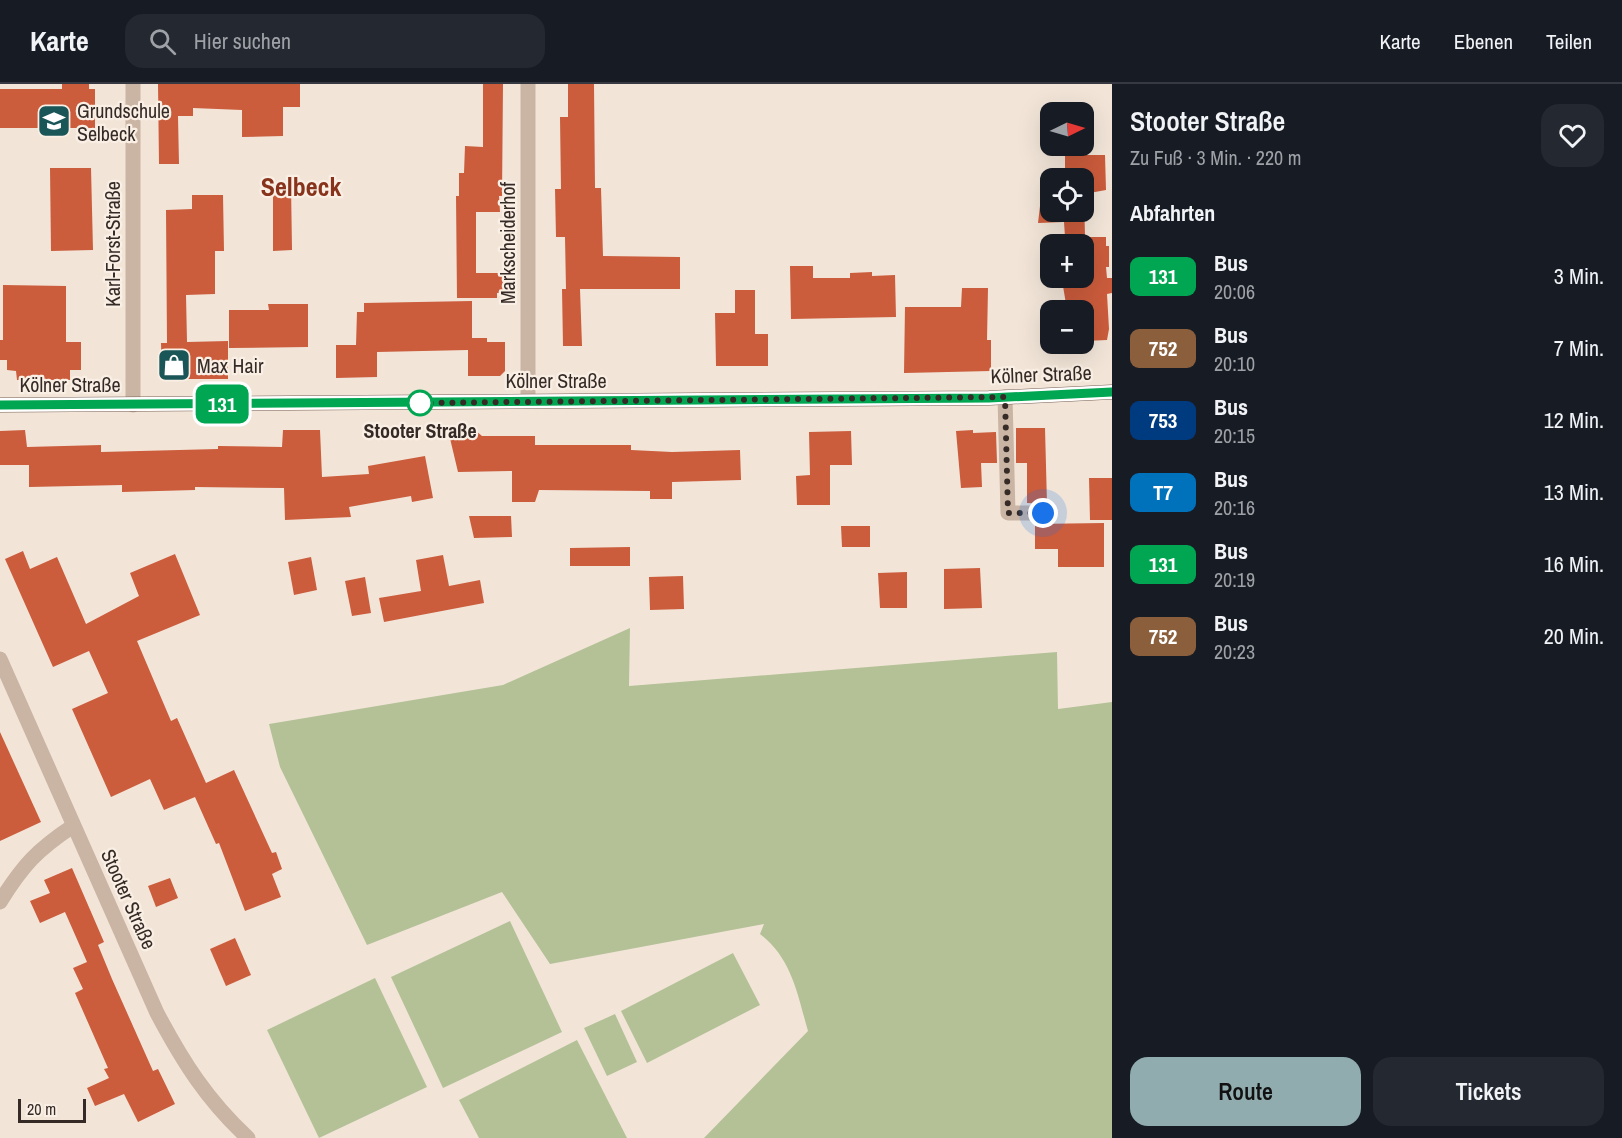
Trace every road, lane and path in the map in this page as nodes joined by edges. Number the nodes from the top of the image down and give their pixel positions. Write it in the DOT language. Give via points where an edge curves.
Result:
graph roads {
  1 [pos="133,84"];
  2 [pos="528,84"];
  3 [pos="1112,392"];
  4 [pos="1005,397"];
  5 [pos="528,401"];
  6 [pos="0,405"];
  7 [pos="133,405"];
  8 [pos="1043,513"];
  9 [pos="0,659"];
  10 [pos="73,826"];
  11 [pos="0,902"];
  12 [pos="248,1138"];
  1 -- 7 [label="street, Karl-Forst-Straße"];
  2 -- 5 [label="street, Markscheiderhof"];
  3 -- 4 [label="main road, Kölner Straße"];
  4 -- 5 [label="main road, Kölner Straße"];
  4 -- 8 [label="street" via="1008,513"];
  5 -- 7 [label="main road, Kölner Straße"];
  6 -- 7 [label="main road, Kölner Straße"];
  9 -- 10 [label="street, Stooter Straße"];
  10 -- 11 [label="street" via="45,844 22,866"];
  10 -- 12 [label="street, Stooter Straße" via="184,1065 222,1113"];
}
